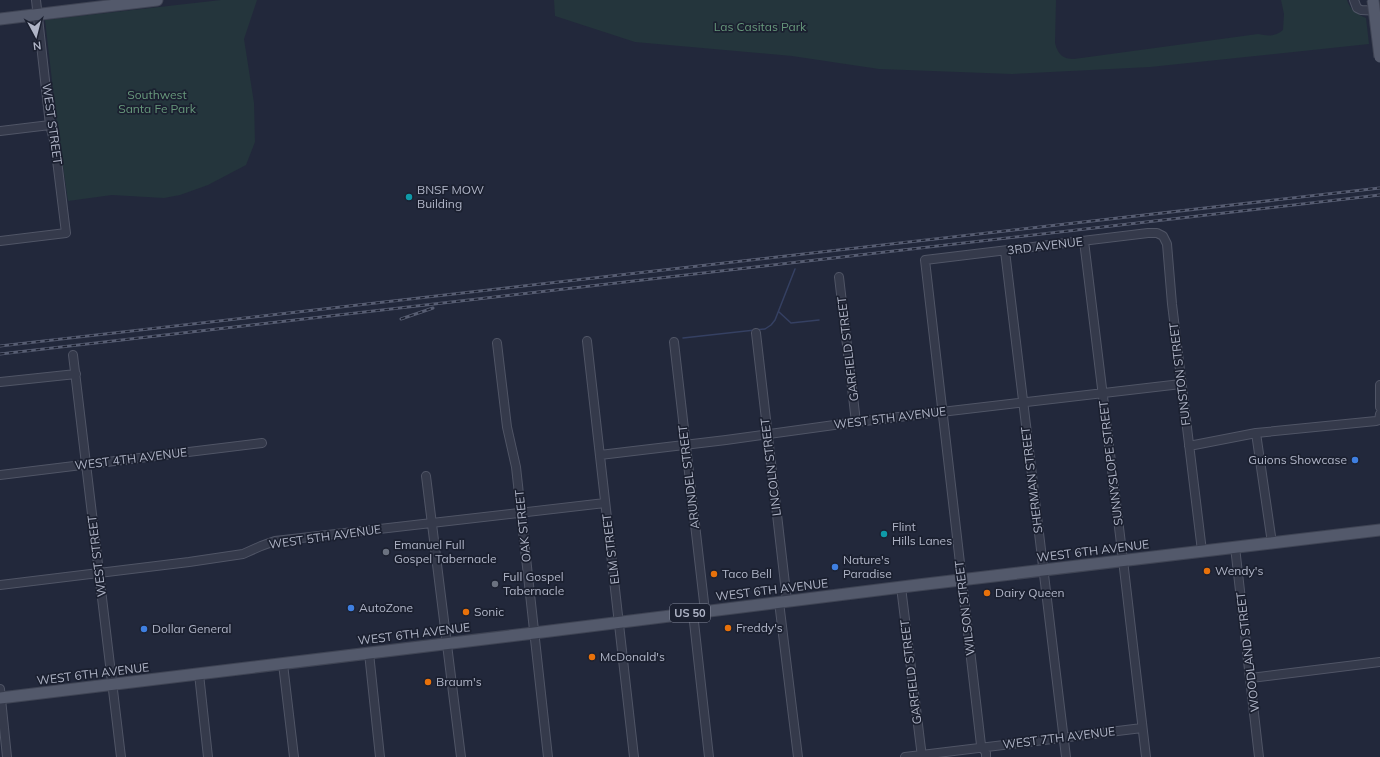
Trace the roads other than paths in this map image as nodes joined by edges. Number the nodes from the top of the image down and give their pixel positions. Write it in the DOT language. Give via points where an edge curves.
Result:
graph roads {
  1 [pos="36,0"];
  2 [pos="157,0"];
  3 [pos="1354,0"];
  4 [pos="1373,0"];
  5 [pos="125,2"];
  6 [pos="1380,11"];
  7 [pos="38,14"];
  8 [pos="0,19"];
  9 [pos="1380,57"];
  10 [pos="50,125"];
  11 [pos="0,131"];
  12 [pos="1125,236"];
  13 [pos="0,241"];
  14 [pos="1084,241"];
  15 [pos="1005,251"];
  16 [pos="965,255"];
  17 [pos="839,277"];
  18 [pos="756,333"];
  19 [pos="587,341"];
  20 [pos="674,342"];
  21 [pos="497,343"];
  22 [pos="73,355"];
  23 [pos="76,374"];
  24 [pos="0,382"];
  25 [pos="1181,384"];
  26 [pos="1380,385"];
  27 [pos="1103,393"];
  28 [pos="1023,402"];
  29 [pos="1380,407"];
  30 [pos="942,412"];
  31 [pos="1380,414"];
  32 [pos="856,422"];
  33 [pos="1256,433"];
  34 [pos="767,434"];
  35 [pos="262,443"];
  36 [pos="686,445"];
  37 [pos="1189,446"];
  38 [pos="600,456"];
  39 [pos="86,465"];
  40 [pos="0,475"];
  41 [pos="426,476"];
  42 [pos="605,503"];
  43 [pos="522,513"];
  44 [pos="432,524"];
  45 [pos="1380,530"];
  46 [pos="1272,543"];
  47 [pos="1236,547"];
  48 [pos="1202,551"];
  49 [pos="1123,560"];
  50 [pos="1044,570"];
  51 [pos="99,573"];
  52 [pos="962,580"];
  53 [pos="0,585"];
  54 [pos="901,587"];
  55 [pos="783,602"];
  56 [pos="705,611"];
  57 [pos="693,613"];
  58 [pos="620,622"];
  59 [pos="534,633"];
  60 [pos="448,644"];
  61 [pos="369,653"];
  62 [pos="1380,662"];
  63 [pos="283,664"];
  64 [pos="199,674"];
  65 [pos="1251,678"];
  66 [pos="113,685"];
  67 [pos="0,695"];
  68 [pos="1142,728"];
  69 [pos="1064,738"];
  70 [pos="982,748"];
  71 [pos="921,756"];
  72 [pos="8,757"];
  73 [pos="121,757"];
  74 [pos="208,757"];
  75 [pos="294,757"];
  76 [pos="380,757"];
  77 [pos="461,757"];
  78 [pos="548,757"];
  79 [pos="634,757"];
  80 [pos="709,757"];
  81 [pos="798,757"];
  82 [pos="905,757"];
  83 [pos="986,757"];
  84 [pos="1066,757"];
  85 [pos="1146,757"];
  86 [pos="1259,757"];
  1 -- 7 [label="street, WEST STREET"];
  2 -- 5 [label="main road"];
  3 -- 6 [label="street" via="1357,8 1361,10"];
  4 -- 9 [label="main road, bridge"];
  5 -- 7 [label="main road"];
  7 -- 8 [label="main road"];
  7 -- 10 [label="street, WEST STREET"];
  10 -- 11 [label="street"];
  10 -- 13 [label="street, WEST STREET" via="55,144 66,233"];
  12 -- 14 [label="street, 3RD AVENUE"];
  12 -- 25 [label="street, FUNSTON STREET" via="1157,233 1161,234 1167,244"];
  14 -- 15 [label="street, 3RD AVENUE"];
  14 -- 27 [label="street, SUNNYSLOPE STREET"];
  15 -- 16 [label="street, 3RD AVENUE"];
  15 -- 28 [label="street, SHERMAN STREET"];
  16 -- 30 [label="street, WILSON STREET" via="925,260"];
  17 -- 32 [label="street, GARFIELD STREET"];
  18 -- 34 [label="street, LINCOLN STREET"];
  19 -- 38 [label="street, ELM STREET"];
  20 -- 36 [label="street, ARUNDEL STREET"];
  21 -- 43 [label="street, OAK STREET" via="507,427"];
  22 -- 23 [label="street, WEST STREET"];
  23 -- 24 [label="street"];
  23 -- 39 [label="street, WEST STREET"];
  25 -- 27 [label="street, WEST 5TH AVENUE"];
  25 -- 37 [label="street, FUNSTON STREET"];
  26 -- 29 [label="street"];
  27 -- 28 [label="street, WEST 5TH AVENUE"];
  27 -- 49 [label="street, SUNNYSLOPE STREET"];
  28 -- 30 [label="street, WEST 5TH AVENUE"];
  28 -- 50 [label="street, SHERMAN STREET"];
  30 -- 32 [label="street, WEST 5TH AVENUE"];
  30 -- 52 [label="street, WILSON STREET"];
  31 -- 33 [label="street" via="1379,420 1376,421"];
  32 -- 34 [label="street, WEST 5TH AVENUE"];
  33 -- 37 [label="street"];
  33 -- 46 [label="street"];
  34 -- 36 [label="street, WEST 5TH AVENUE"];
  34 -- 55 [label="street, LINCOLN STREET"];
  35 -- 39 [label="street, WEST 4TH AVENUE"];
  36 -- 38 [label="street, WEST 5TH AVENUE"];
  36 -- 56 [label="street, ARUNDEL STREET"];
  37 -- 48 [label="street, FUNSTON STREET"];
  38 -- 42 [label="street, ELM STREET"];
  39 -- 40 [label="street, WEST 4TH AVENUE"];
  39 -- 51 [label="street, WEST STREET"];
  41 -- 44 [label="street"];
  42 -- 43 [label="street, WEST 5TH AVENUE"];
  42 -- 58 [label="street, ELM STREET"];
  43 -- 44 [label="street, WEST 5TH AVENUE"];
  43 -- 59 [label="street, OAK STREET"];
  44 -- 51 [label="street, WEST 5TH AVENUE" via="275,542 243,554"];
  44 -- 60 [label="street"];
  45 -- 46 [label="main road, WEST 6TH AVENUE / US 50"];
  46 -- 47 [label="main road, WEST 6TH AVENUE / US 50"];
  47 -- 48 [label="main road, WEST 6TH AVENUE / US 50"];
  47 -- 65 [label="street, WOODLAND STREET"];
  48 -- 49 [label="main road, WEST 6TH AVENUE / US 50"];
  49 -- 50 [label="main road, WEST 6TH AVENUE / US 50"];
  49 -- 68 [label="street, SUNNYSLOPE STREET"];
  50 -- 52 [label="main road, WEST 6TH AVENUE / US 50"];
  50 -- 69 [label="street, SHERMAN STREET"];
  51 -- 53 [label="street, WEST 5TH AVENUE"];
  51 -- 66 [label="street, WEST STREET"];
  52 -- 54 [label="main road, WEST 6TH AVENUE / US 50"];
  52 -- 70 [label="street, WILSON STREET"];
  54 -- 55 [label="main road, WEST 6TH AVENUE / US 50"];
  54 -- 71 [label="street, GARFIELD STREET"];
  55 -- 56 [label="main road, WEST 6TH AVENUE / US 50"];
  55 -- 81 [label="street, LINCOLN STREET"];
  56 -- 57 [label="main road, WEST 6TH AVENUE / US 50"];
  57 -- 58 [label="main road, WEST 6TH AVENUE / US 50"];
  57 -- 80 [label="street"];
  58 -- 59 [label="main road, WEST 6TH AVENUE / US 50"];
  58 -- 79 [label="street, ELM STREET"];
  59 -- 60 [label="main road, WEST 6TH AVENUE / US 50"];
  59 -- 78 [label="street, OAK STREET"];
  60 -- 61 [label="main road, WEST 6TH AVENUE / US 50"];
  60 -- 77 [label="street"];
  61 -- 63 [label="main road, WEST 6TH AVENUE / US 50"];
  61 -- 76 [label="street"];
  62 -- 65 [label="street"];
  63 -- 64 [label="main road, WEST 6TH AVENUE / US 50"];
  63 -- 75 [label="street"];
  64 -- 66 [label="main road, WEST 6TH AVENUE / US 50"];
  64 -- 74 [label="street"];
  65 -- 86 [label="street, WOODLAND STREET"];
  66 -- 67 [label="main road, WEST 6TH AVENUE / US 50"];
  66 -- 73 [label="street, WEST STREET"];
  67 -- 72 [label="street"];
  68 -- 69 [label="street, WEST 7TH AVENUE"];
  68 -- 85 [label="street, SUNNYSLOPE STREET"];
  69 -- 70 [label="street, WEST 7TH AVENUE"];
  69 -- 84 [label="street, SHERMAN STREET"];
  70 -- 71 [label="street, WEST 7TH AVENUE"];
  70 -- 83 [label="street, WILSON STREET" via="986,752"];
  71 -- 82 [label="street, WEST 7TH AVENUE"];
}
